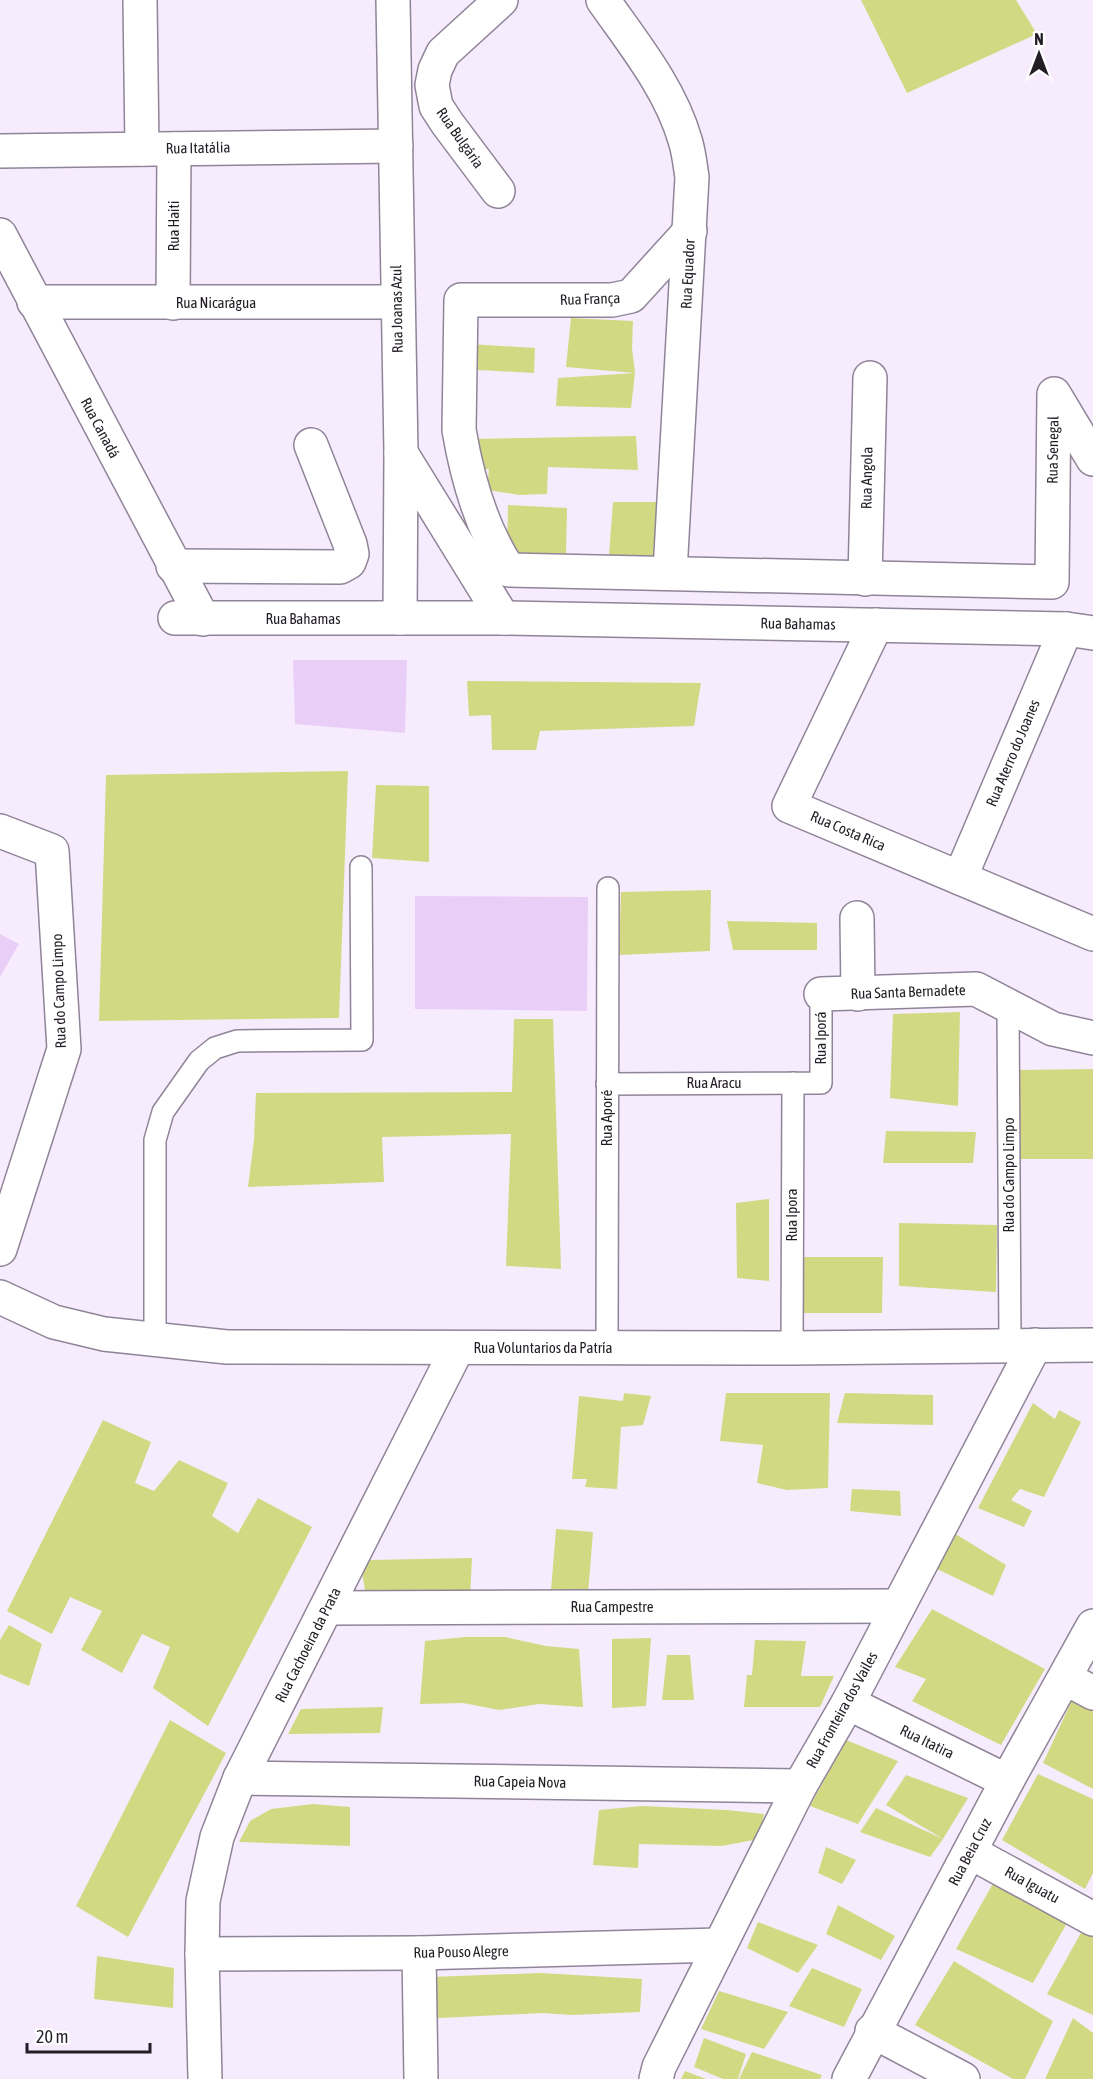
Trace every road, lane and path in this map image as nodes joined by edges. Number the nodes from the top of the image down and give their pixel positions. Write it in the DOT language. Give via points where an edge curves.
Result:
graph roads {
  1 [pos="140,0"];
  2 [pos="393,0"];
  3 [pos="501,0"];
  4 [pos="603,0"];
  5 [pos="396,146"];
  6 [pos="158,149"];
  7 [pos="0,151"];
  8 [pos="498,191"];
  9 [pos="690,231"];
  10 [pos="0,235"];
  11 [pos="34,302"];
  12 [pos="397,302"];
  13 [pos="173,303"];
  14 [pos="870,378"];
  15 [pos="311,445"];
  16 [pos="401,453"];
  17 [pos="1093,459"];
  18 [pos="173,566"];
  19 [pos="670,572"];
  20 [pos="865,579"];
  21 [pos="400,618"];
  22 [pos="503,618"];
  23 [pos="189,619"];
  24 [pos="876,625"];
  25 [pos="1080,631"];
  26 [pos="0,831"];
  27 [pos="361,867"];
  28 [pos="960,878"];
  29 [pos="608,888"];
  30 [pos="857,918"];
  31 [pos="1093,934"];
  32 [pos="821,994"];
  33 [pos="858,994"];
  34 [pos="1008,1006"];
  35 [pos="1093,1038"];
  36 [pos="792,1083"];
  37 [pos="821,1083"];
  38 [pos="607,1084"];
  39 [pos="0,1249"];
  40 [pos="0,1297"];
  41 [pos="155,1341"];
  42 [pos="1022,1345"];
  43 [pos="1093,1345"];
  44 [pos="607,1348"];
  45 [pos="792,1348"];
  46 [pos="457,1349"];
  47 [pos="898,1606"];
  48 [pos="327,1608"];
  49 [pos="1093,1626"];
  50 [pos="1079,1685"];
  51 [pos="848,1703"];
  52 [pos="240,1778"];
  53 [pos="1007,1781"];
  54 [pos="800,1786"];
  55 [pos="970,1852"];
  56 [pos="1093,1919"];
  57 [pos="720,1946"];
  58 [pos="419,1953"];
  59 [pos="202,1954"];
  60 [pos="872,2031"];
  61 [pos="205,2079"];
  62 [pos="421,2079"];
  63 [pos="656,2079"];
  64 [pos="849,2079"];
  65 [pos="963,2079"];
  1 -- 6 [label="street, Rua Haiti"];
  2 -- 5 [label="street, Rua Joanas Azul"];
  3 -- 8 [label="street, Rua Bulgária" via="443,53 432,85 436,106"];
  4 -- 9 [label="street, Rua Equador" via="645,60 674,110 686,141 692,177"];
  5 -- 6 [label="street, Rua Itatália"];
  5 -- 12 [label="street, Rua Joanas Azul"];
  6 -- 7 [label="street, Rua Itatália"];
  6 -- 13 [label="street, Rua Haiti"];
  9 -- 19 [label="street, Rua Equador"];
  9 -- 19 [label="street, Rua França" via="631,296 612,300 461,300 459,430 483,517 509,570"];
  10 -- 11 [label="street, Rua Canadá"];
  11 -- 13 [label="street, Rua Nicarágua"];
  11 -- 18 [label="street, Rua Canadá"];
  12 -- 13 [label="street, Rua Nicarágua"];
  12 -- 16 [label="street, Rua Joanas Azul"];
  14 -- 20 [label="street, Rua Angola"];
  15 -- 18 [label="street" via="350,544 349,562 340,567"];
  16 -- 21 [label="street, Rua Joanas Azul"];
  16 -- 22 [label="street"];
  17 -- 20 [label="street, Rua Senegal" via="1054,394 1052,582"];
  18 -- 23 [label="street, Rua Canadá"];
  19 -- 20 [label="street"];
  21 -- 22 [label="street, Rua Bahamas"];
  21 -- 23 [label="street, Rua Bahamas"];
  22 -- 24 [label="street, Rua Bahamas"];
  24 -- 25 [label="street, Rua Bahamas"];
  24 -- 28 [label="street, Rua Costa Rica" via="789,806"];
  25 -- 28 [label="street, Rua Aterro do Joanes"];
  26 -- 39 [label="street, Rua do Campo Limpo" via="52,851 64,1049"];
  27 -- 41 [label="lane" via="362,1040 237,1041 215,1047 199,1061 163,1112 155,1140"];
  28 -- 31 [label="street, Rua Costa Rica"];
  29 -- 38 [label="lane, Rua Aporé"];
  30 -- 33 [label="street"];
  32 -- 33 [label="street, Rua Santa Bernadete"];
  32 -- 37 [label="lane, Rua Iporá"];
  33 -- 34 [label="street, Rua Santa Bernadete" via="976,989"];
  34 -- 35 [label="street, Rua Santa Bernadete" via="1053,1029"];
  34 -- 42 [label="lane, Rua do Campo Limpo"];
  36 -- 37 [label="lane, Rua Aracu"];
  36 -- 38 [label="lane, Rua Aracu"];
  36 -- 45 [label="lane, Rua Ipora"];
  38 -- 44 [label="lane, Rua Aporé"];
  40 -- 41 [label="street, Rua Voluntarios da Patría" via="54,1322"];
  41 -- 46 [label="street, Rua Voluntarios da Patría" via="227,1347"];
  42 -- 43 [label="street, Rua Voluntarios da Patría"];
  42 -- 45 [label="street, Rua Voluntarios da Patría"];
  42 -- 47 [label="street, Rua Fronteira dos Vailes"];
  44 -- 45 [label="street, Rua Voluntarios da Patría"];
  44 -- 46 [label="street, Rua Voluntarios da Patría"];
  46 -- 48 [label="street, Rua Cachoeira da Prata"];
  47 -- 48 [label="street, Rua Campestre"];
  47 -- 51 [label="street, Rua Fronteira dos Vailes"];
  48 -- 52 [label="street, Rua Cachoeira da Prata"];
  49 -- 50 [label="street, Rua Beia Cruz"];
  50 -- 53 [label="street, Rua Beia Cruz"];
  51 -- 53 [label="street, Rua Itatira"];
  51 -- 54 [label="street, Rua Fronteira dos Vailes"];
  52 -- 54 [label="street, Rua Capeia Nova"];
  52 -- 59 [label="street, Rua Cachoeira da Prata" via="215,1847 203,1901"];
  53 -- 55 [label="street, Rua Beia Cruz"];
  54 -- 57 [label="street, Rua Fronteira dos Vailes"];
  55 -- 56 [label="street, Rua Iguatu"];
  55 -- 60 [label="street, Rua Beia Cruz"];
  57 -- 58 [label="street, Rua Pouso Alegre"];
  57 -- 63 [label="street, Rua Fronteira dos Vailes"];
  58 -- 59 [label="street, Rua Pouso Alegre"];
  58 -- 62 [label="street"];
  59 -- 61 [label="street, Rua Cachoeira da Prata"];
  60 -- 64 [label="street, Rua Beia Cruz"];
  60 -- 65 [label="street"];
}
